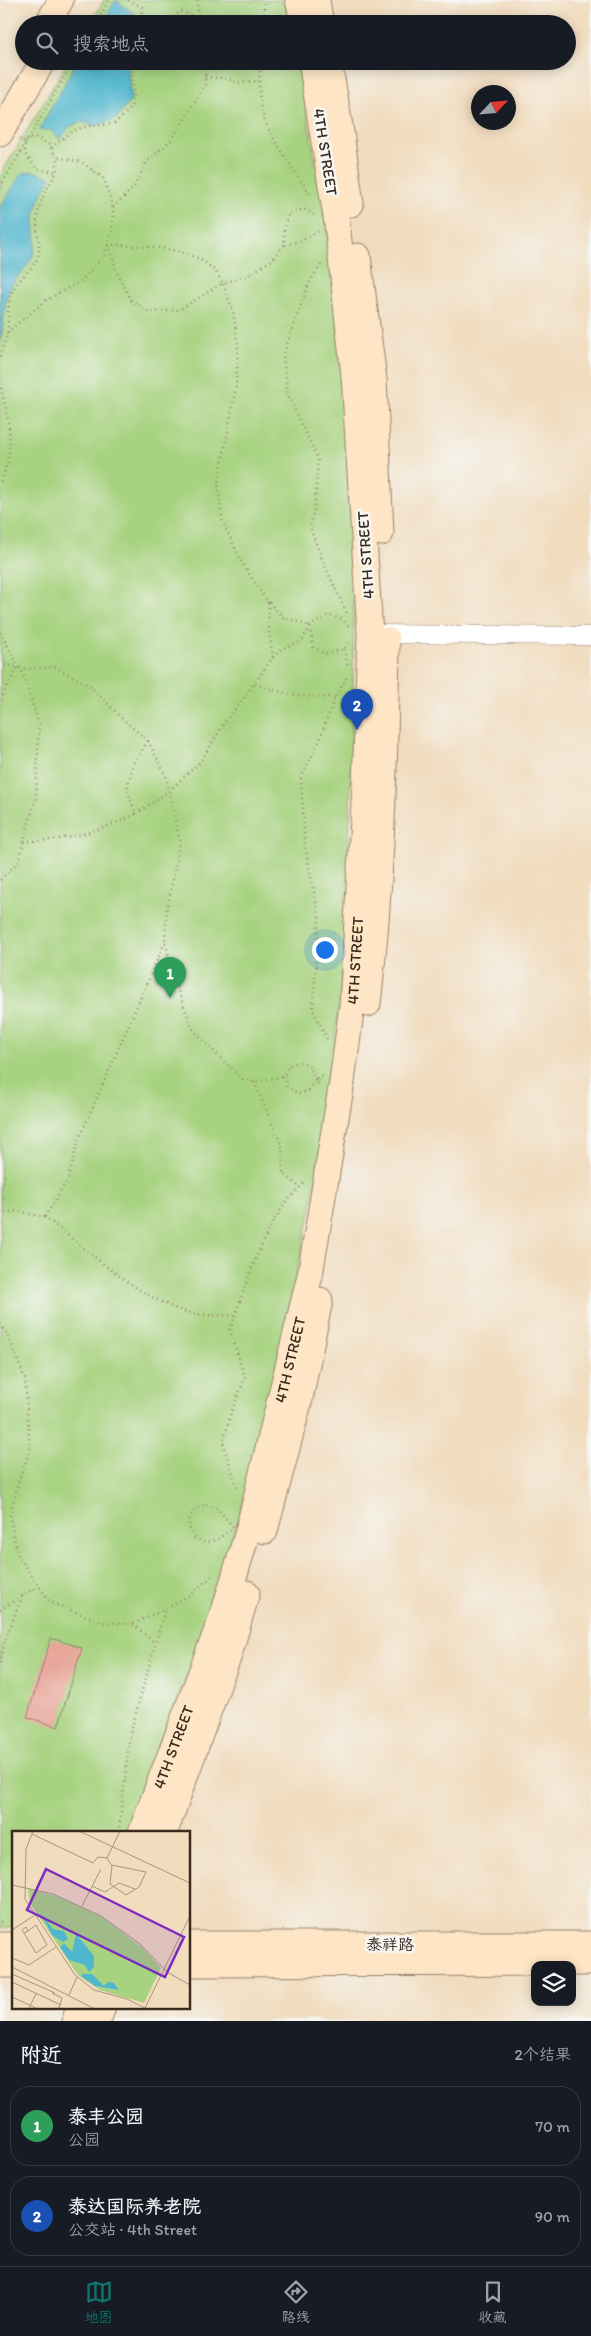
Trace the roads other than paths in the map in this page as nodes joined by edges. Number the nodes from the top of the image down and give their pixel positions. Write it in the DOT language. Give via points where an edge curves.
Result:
graph roads {
  1 [pos="61,0"];
  2 [pos="79,0"];
  3 [pos="298,0"];
  4 [pos="316,0"];
  5 [pos="52,15"];
  6 [pos="70,15"];
  7 [pos="302,15"];
  8 [pos="319,15"];
  9 [pos="19,70"];
  10 [pos="38,70"];
  11 [pos="312,70"];
  12 [pos="331,70"];
  13 [pos="0,102"];
  14 [pos="1,132"];
  15 [pos="371,634"];
  16 [pos="591,636"];
  17 [pos="141,1831"];
  18 [pos="165,1831"];
  19 [pos="190,1944"];
  20 [pos="591,1944"];
  21 [pos="591,1963"];
  22 [pos="190,1964"];
  23 [pos="78,2008"];
  24 [pos="103,2008"];
  25 [pos="75,2021"];
  26 [pos="98,2021"];
  1 -- 5 [label="street"];
  2 -- 6 [label="street"];
  3 -- 7 [label="street"];
  4 -- 8 [label="street"];
  9 -- 13 [label="street"];
  10 -- 14 [label="street"];
  11 -- 15 [label="street, 4TH STREET" via="354,376"];
  12 -- 15 [label="street, 4TH STREET" via="374,379"];
  15 -- 16 [label="street"];
  15 -- 17 [label="street, 4TH STREET" via="352,1005 331,1080 310,1275 248,1531 224,1611"];
  15 -- 18 [label="street, 4TH STREET" via="385,771 381,877 358,1091 300,1399 229,1655"];
  19 -- 20 [label="street, 泰祥路"];
  21 -- 22 [label="street, 泰祥路"];
  23 -- 25 [label="street"];
  24 -- 26 [label="street"];
}
